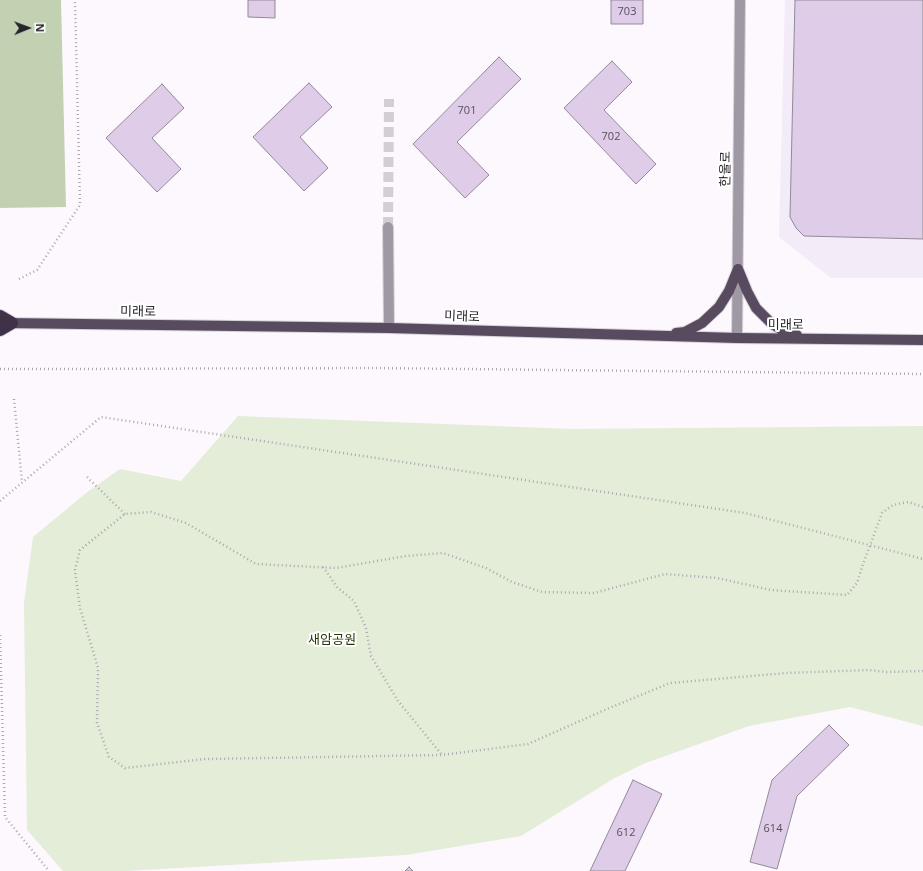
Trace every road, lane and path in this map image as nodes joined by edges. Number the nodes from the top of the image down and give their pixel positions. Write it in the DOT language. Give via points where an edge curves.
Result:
graph roads {
  1 [pos="75,0"];
  2 [pos="740,0"];
  3 [pos="388,227"];
  4 [pos="738,269"];
  5 [pos="20,279"];
  6 [pos="0,316"];
  7 [pos="6,323"];
  8 [pos="389,328"];
  9 [pos="0,330"];
  10 [pos="663,336"];
  11 [pos="737,338"];
  12 [pos="810,339"];
  13 [pos="923,340"];
  14 [pos="0,369"];
  15 [pos="923,374"];
  16 [pos="14,399"];
  17 [pos="87,477"];
  18 [pos="22,483"];
  19 [pos="0,501"];
  20 [pos="923,507"];
  21 [pos="125,514"];
  22 [pos="870,545"];
  23 [pos="923,559"];
  24 [pos="323,567"];
  25 [pos="0,636"];
  26 [pos="923,671"];
  27 [pos="442,755"];
  28 [pos="49,871"];
  1 -- 5 [label="path" via="80,205 37,270"];
  2 -- 4 [label="street, 한울로"];
  3 -- 8 [label="street"];
  4 -- 10 [label="main road" via="719,307 702,323 684,332"];
  4 -- 11 [label="street, 한울로"];
  4 -- 12 [label="main road" via="756,308 772,324 790,334"];
  6 -- 7 [label="highway"];
  7 -- 8 [label="main road, 미래로"];
  7 -- 9 [label="highway"];
  8 -- 10 [label="main road, 미래로"];
  10 -- 11 [label="main road, 미래로"];
  11 -- 12 [label="main road, 미래로"];
  12 -- 13 [label="main road, 미래로"];
  14 -- 15 [label="path" via="373,368"];
  16 -- 18 [label="path"];
  17 -- 21 [label="path"];
  18 -- 19 [label="path"];
  18 -- 22 [label="path" via="101,417 744,513"];
  20 -- 22 [label="path" via="908,502 893,505 882,513"];
  21 -- 24 [label="path" via="151,512 186,523 256,564"];
  21 -- 27 [label="path" via="80,550 75,570 80,608 98,668 97,723 109,757 125,768 205,759"];
  22 -- 23 [label="path"];
  22 -- 24 [label="path" via="857,583 847,595 771,590 717,578 665,574 594,593 542,592 512,582 486,568 443,554 406,556 336,568"];
  24 -- 27 [label="path" via="337,587 354,601 366,628 371,656 398,701"];
  25 -- 28 [label="path" via="4,817"];
  26 -- 27 [label="path" via="786,673 670,683 528,744"];
}
